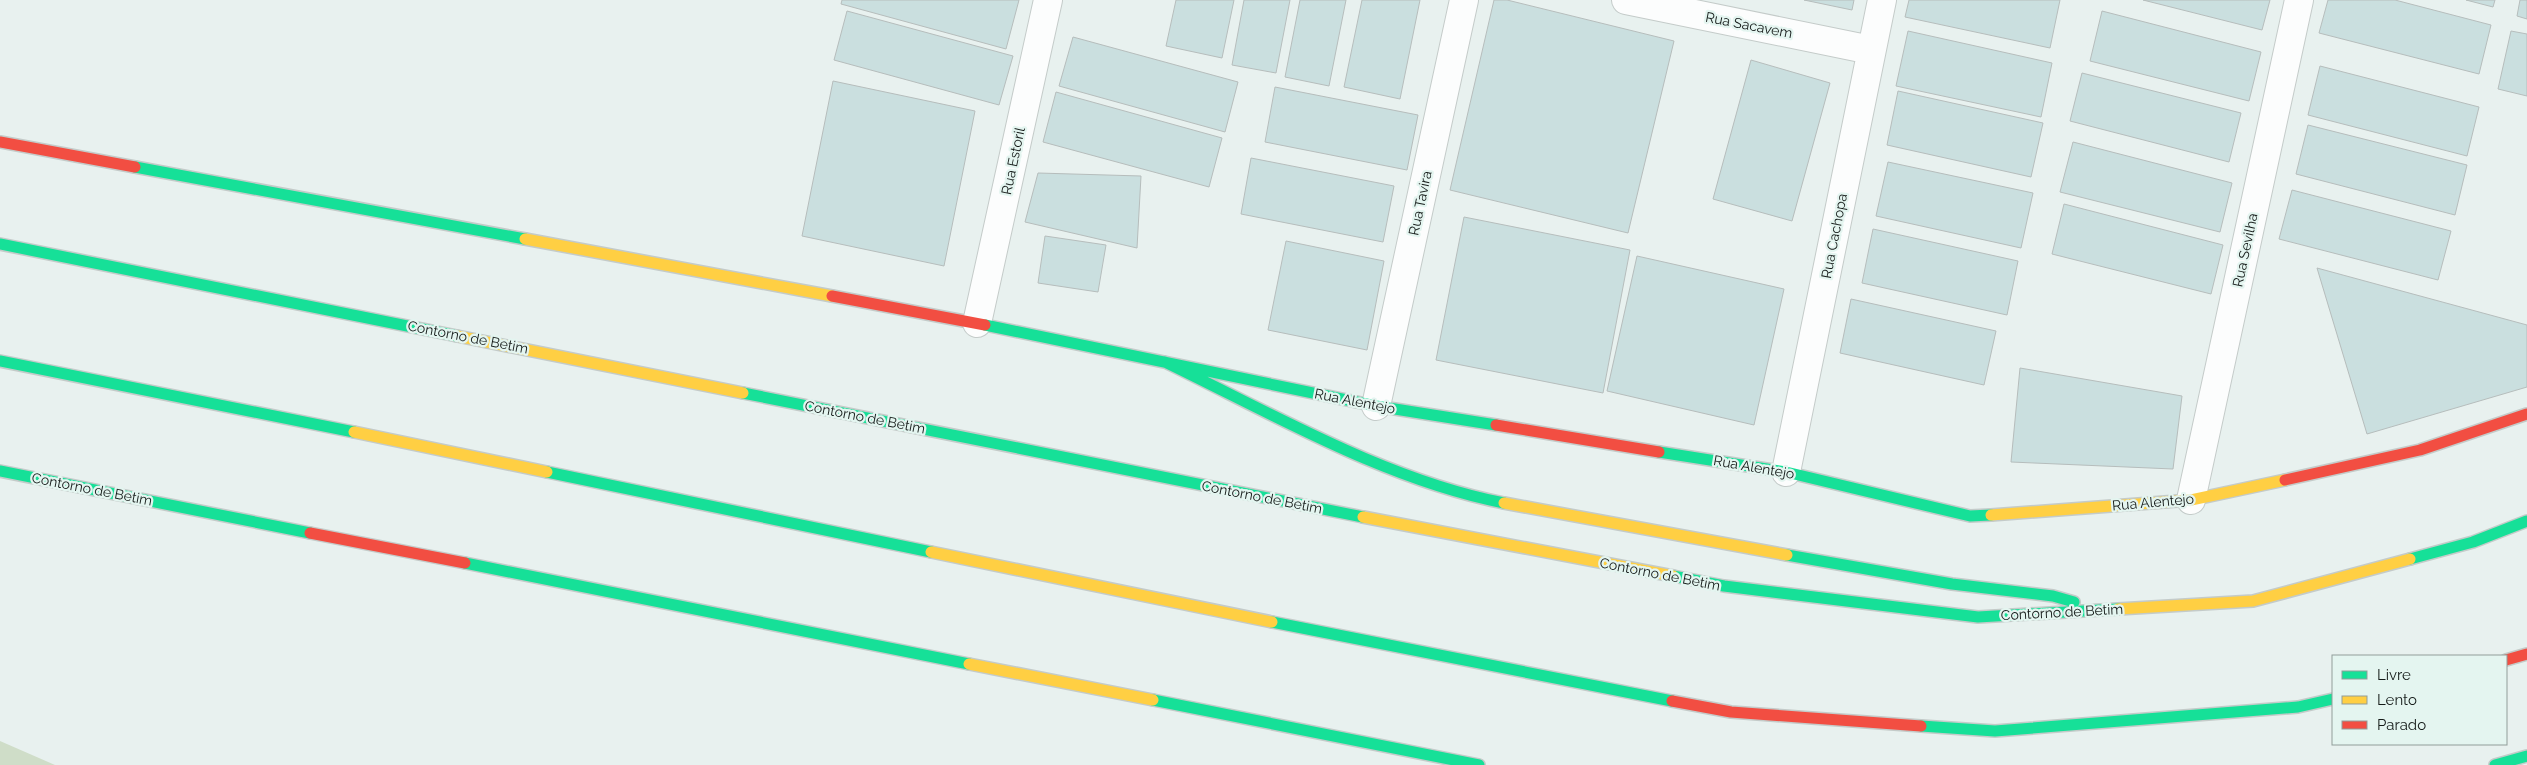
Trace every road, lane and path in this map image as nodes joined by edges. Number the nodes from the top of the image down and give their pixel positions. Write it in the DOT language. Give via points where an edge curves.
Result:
graph roads {
  1 [pos="1048,0"];
  2 [pos="1464,0"];
  3 [pos="1626,0"];
  4 [pos="1882,0"];
  5 [pos="2299,0"];
  6 [pos="1871,50"];
  7 [pos="0,142"];
  8 [pos="0,244"];
  9 [pos="977,323"];
  10 [pos="0,361"];
  11 [pos="1165,362"];
  12 [pos="1376,406"];
  13 [pos="2527,414"];
  14 [pos="0,471"];
  15 [pos="1786,472"];
  16 [pos="2191,500"];
  17 [pos="2527,521"];
  18 [pos="2102,610"];
  19 [pos="2527,654"];
  20 [pos="2507,660"];
  21 [pos="2332,699"];
  22 [pos="2527,756"];
  23 [pos="1479,765"];
  24 [pos="2495,765"];
  1 -- 9 [label="street, Rua Estoril"];
  2 -- 12 [label="street, Rua Tavira"];
  3 -- 6 [label="street, Rua Sacavem"];
  4 -- 6 [label="street, Rua Cachopa"];
  5 -- 16 [label="street, Rua Sevilha"];
  6 -- 15 [label="street, Rua Cachopa"];
  7 -- 9 [label="main road, Rua Alentejo"];
  8 -- 18 [label="main road, Contorno de Betim" via="1388,522 1724,586 1978,617"];
  9 -- 11 [label="main road, Rua Alentejo"];
  10 -- 21 [label="main road" via="1406,650 1731,712 1995,731 2298,707"];
  11 -- 12 [label="main road, Rua Alentejo"];
  11 -- 18 [label="main road" via="1364,458 1444,489 1908,577 2053,596"];
  12 -- 15 [label="main road, Rua Alentejo"];
  13 -- 16 [label="main road, Rua Alentejo" via="2420,450"];
  14 -- 23 [label="main road, Contorno de Betim"];
  15 -- 16 [label="main road, Rua Alentejo" via="1970,516"];
  17 -- 18 [label="main road, Contorno de Betim" via="2473,542 2253,601"];
  19 -- 20 [label="main road"];
  22 -- 24 [label="main road"];
}
